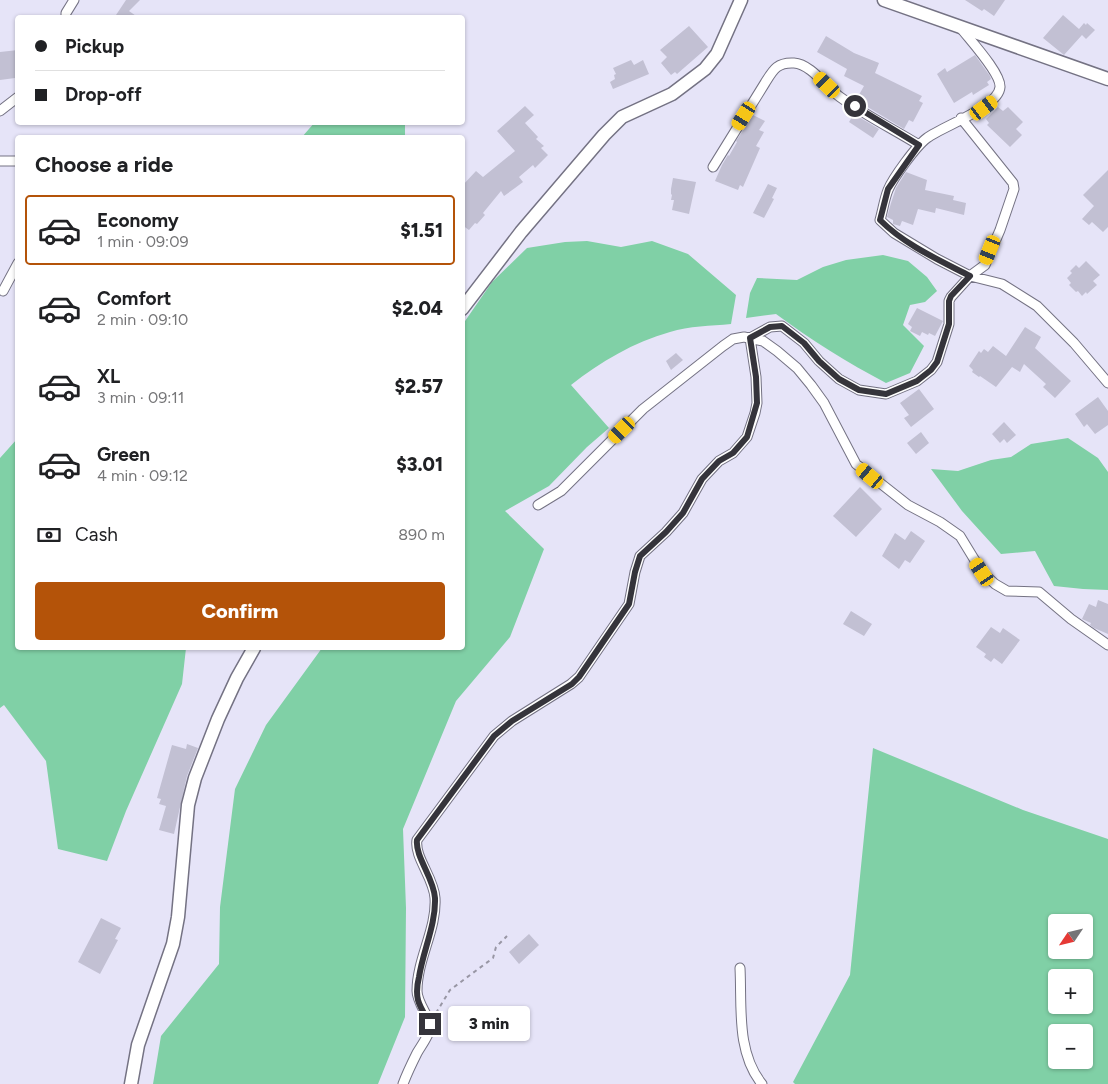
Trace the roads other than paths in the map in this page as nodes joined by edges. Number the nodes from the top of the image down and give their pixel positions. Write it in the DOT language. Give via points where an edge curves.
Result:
graph roads {
  1 [pos="74,0"];
  2 [pos="740,0"];
  3 [pos="884,0"];
  4 [pos="66,15"];
  5 [pos="959,26"];
  6 [pos="1108,79"];
  7 [pos="15,99"];
  8 [pos="0,111"];
  9 [pos="961,118"];
  10 [pos="919,145"];
  11 [pos="0,161"];
  12 [pos="15,161"];
  13 [pos="713,167"];
  14 [pos="15,269"];
  15 [pos="970,276"];
  16 [pos="3,291"];
  17 [pos="465,306"];
  18 [pos="750,338"];
  19 [pos="1108,383"];
  20 [pos="538,505"];
  21 [pos="1108,645"];
  22 [pos="253,650"];
  23 [pos="740,968"];
  24 [pos="131,1084"];
  25 [pos="403,1084"];
  26 [pos="762,1084"];
  1 -- 4 [label="street"];
  2 -- 17 [label="main road" via="717,54 705,69 672,94 622,116 521,232"];
  3 -- 5 [label="main road"];
  5 -- 6 [label="main road"];
  5 -- 9 [label="street" via="998,76 1000,88 996,99"];
  7 -- 8 [label="street"];
  9 -- 10 [label="street"];
  9 -- 15 [label="street" via="1013,182 1014,189 984,265"];
  10 -- 13 [label="street" via="839,97 815,74 797,63 782,63 773,70"];
  10 -- 15 [label="street" via="888,189 880,220 894,234"];
  11 -- 12 [label="street"];
  14 -- 16 [label="street"];
  15 -- 18 [label="street" via="949,301 949,324 937,362 917,381 886,394 859,390 839,379 804,343 782,326 770,327"];
  15 -- 19 [label="street" via="1002,284 1036,306"];
  18 -- 20 [label="street" via="733,339 722,346 643,409 561,491"];
  18 -- 21 [label="street" via="763,341 797,368 824,403 856,464 908,505 960,536 982,572 995,584 1007,591 1039,592"];
  18 -- 25 [label="street" via="757,403 747,437 702,479 683,513 640,556 629,604 579,677 494,736 417,840 416,848 435,897 417,990 420,1007 430,1024 428,1035"];
  22 -- 24 [label="main road" via="218,719 194,778 188,805 173,944 138,1045"];
  23 -- 26 [label="street" via="746,1055"];
}
